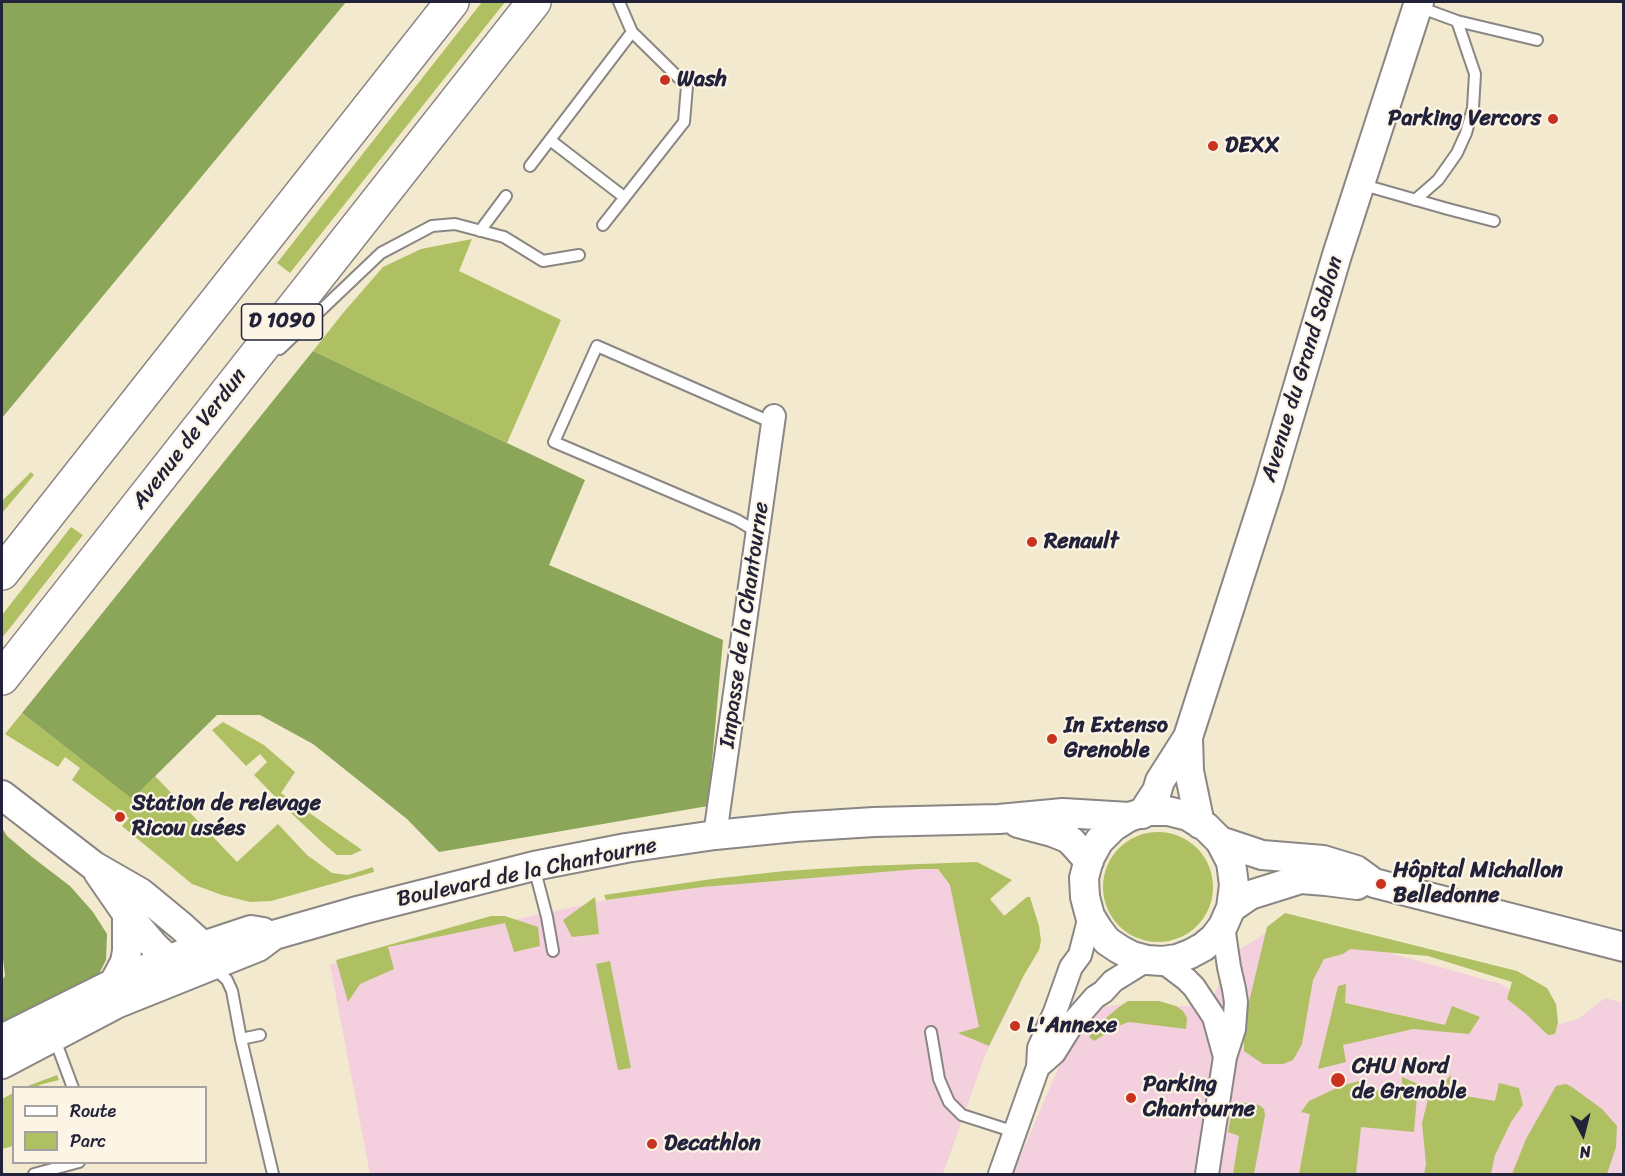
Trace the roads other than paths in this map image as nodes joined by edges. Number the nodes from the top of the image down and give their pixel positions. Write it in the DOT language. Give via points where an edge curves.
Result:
graph roads {
  1 [pos="452,2"];
  2 [pos="534,2"];
  3 [pos="619,2"];
  4 [pos="1418,4"];
  5 [pos="1457,21"];
  6 [pos="632,32"];
  7 [pos="1537,40"];
  8 [pos="550,140"];
  9 [pos="530,166"];
  10 [pos="1360,184"];
  11 [pos="506,196"];
  12 [pos="624,197"];
  13 [pos="1415,200"];
  14 [pos="1494,221"];
  15 [pos="603,225"];
  16 [pos="480,231"];
  17 [pos="579,255"];
  18 [pos="270,358"];
  19 [pos="261,366"];
  20 [pos="162,369"];
  21 [pos="209,414"];
  22 [pos="774,420"];
  23 [pos="758,533"];
  24 [pos="2,554"];
  25 [pos="2,573"];
  26 [pos="2,678"];
  27 [pos="1188,737"];
  28 [pos="2,795"];
  29 [pos="1135,815"];
  30 [pos="999,819"];
  31 [pos="1210,832"];
  32 [pos="715,835"];
  33 [pos="1089,861"];
  34 [pos="94,866"];
  35 [pos="534,866"];
  36 [pos="1374,882"];
  37 [pos="127,914"];
  38 [pos="1090,916"];
  39 [pos="1227,917"];
  40 [pos="1623,947"];
  41 [pos="553,951"];
  42 [pos="207,956"];
  43 [pos="169,960"];
  44 [pos="1155,960"];
  45 [pos="114,982"];
  46 [pos="50,1027"];
  47 [pos="931,1032"];
  48 [pos="260,1035"];
  49 [pos="2,1039"];
  50 [pos="241,1039"];
  51 [pos="1225,1057"];
  52 [pos="2,1064"];
  53 [pos="1038,1067"];
  54 [pos="72,1086"];
  55 [pos="1015,1132"];
  56 [pos="72,1164"];
  57 [pos="34,1174"];
  58 [pos="273,1174"];
  59 [pos="1000,1174"];
  60 [pos="1207,1174"];
  1 -- 20 [label="main road, D 1090"];
  2 -- 21 [label="main road, Avenue de Verdun / D 1090"];
  3 -- 6 [label="lane"];
  4 -- 5 [label="lane"];
  4 -- 10 [label="street, Avenue du Grand Sablon"];
  5 -- 7 [label="lane"];
  5 -- 13 [label="lane" via="1475,74 1473,108 1456,153 1438,180"];
  6 -- 8 [label="lane"];
  6 -- 12 [label="lane" via="687,86 684,122"];
  8 -- 9 [label="lane"];
  8 -- 12 [label="lane"];
  10 -- 13 [label="lane"];
  10 -- 27 [label="street, Avenue du Grand Sablon"];
  11 -- 16 [label="lane"];
  12 -- 15 [label="lane"];
  13 -- 14 [label="lane"];
  16 -- 17 [label="lane" via="504,237 543,261"];
  16 -- 18 [label="lane" via="455,224 432,226 381,253"];
  19 -- 21 [label="lane"];
  20 -- 24 [label="main road"];
  20 -- 25 [label="main road, D 1090"];
  21 -- 26 [label="main road, Avenue de Verdun / D 1090"];
  22 -- 23 [label="street, Impasse de la Chantourne"];
  22 -- 23 [label="lane" via="597,346 554,442"];
  23 -- 32 [label="street, Impasse de la Chantourne"];
  27 -- 29 [label="street, Avenue du Grand Sablon" via="1157,791"];
  27 -- 31 [label="street, Avenue du Grand Sablon" via="1189,771"];
  28 -- 34 [label="street"];
  29 -- 30 [label="street, Boulevard de la Chantourne" via="1063,813"];
  29 -- 31 [label="street" via="1168,811 1188,816"];
  29 -- 33 [label="street" via="1113,827 1099,841"];
  30 -- 32 [label="street, Boulevard de la Chantourne" via="862,823"];
  30 -- 33 [label="street, Boulevard de la Chantourne" via="1066,838"];
  31 -- 36 [label="street" via="1262,855 1323,860 1356,870"];
  31 -- 39 [label="street" via="1231,862 1234,885"];
  32 -- 35 [label="street, Boulevard de la Chantourne"];
  33 -- 38 [label="street" via="1084,878"];
  34 -- 37 [label="street"];
  34 -- 42 [label="street" via="141,892 181,926"];
  35 -- 41 [label="lane"];
  35 -- 42 [label="street, Boulevard de la Chantourne" via="274,935 258,948"];
  36 -- 39 [label="street" via="1354,885 1301,879 1250,895"];
  36 -- 40 [label="street"];
  37 -- 43 [label="street"];
  37 -- 45 [label="street" via="125,962"];
  38 -- 44 [label="street" via="1119,950"];
  38 -- 53 [label="street" via="1080,955 1039,1048"];
  39 -- 44 [label="street" via="1203,947 1177,959"];
  39 -- 51 [label="street" via="1236,1002 1234,1029"];
  42 -- 43 [label="street"];
  42 -- 46 [label="street, Boulevard de la Chantourne" via="116,1004"];
  42 -- 50 [label="lane" via="232,992"];
  43 -- 45 [label="street, Boulevard de la Chantourne"];
  44 -- 51 [label="street" via="1194,987 1214,1017"];
  44 -- 53 [label="street" via="1113,981 1095,997 1054,1053"];
  45 -- 46 [label="street, Boulevard de la Chantourne"];
  46 -- 49 [label="street, Boulevard de la Chantourne"];
  46 -- 52 [label="street, Boulevard de la Chantourne"];
  46 -- 54 [label="lane"];
  47 -- 55 [label="lane" via="939,1079 949,1102 962,1115"];
  48 -- 50 [label="lane"];
  50 -- 58 [label="lane"];
  51 -- 60 [label="street"];
  53 -- 55 [label="street"];
  55 -- 59 [label="street"];
  56 -- 57 [label="lane"];
}
